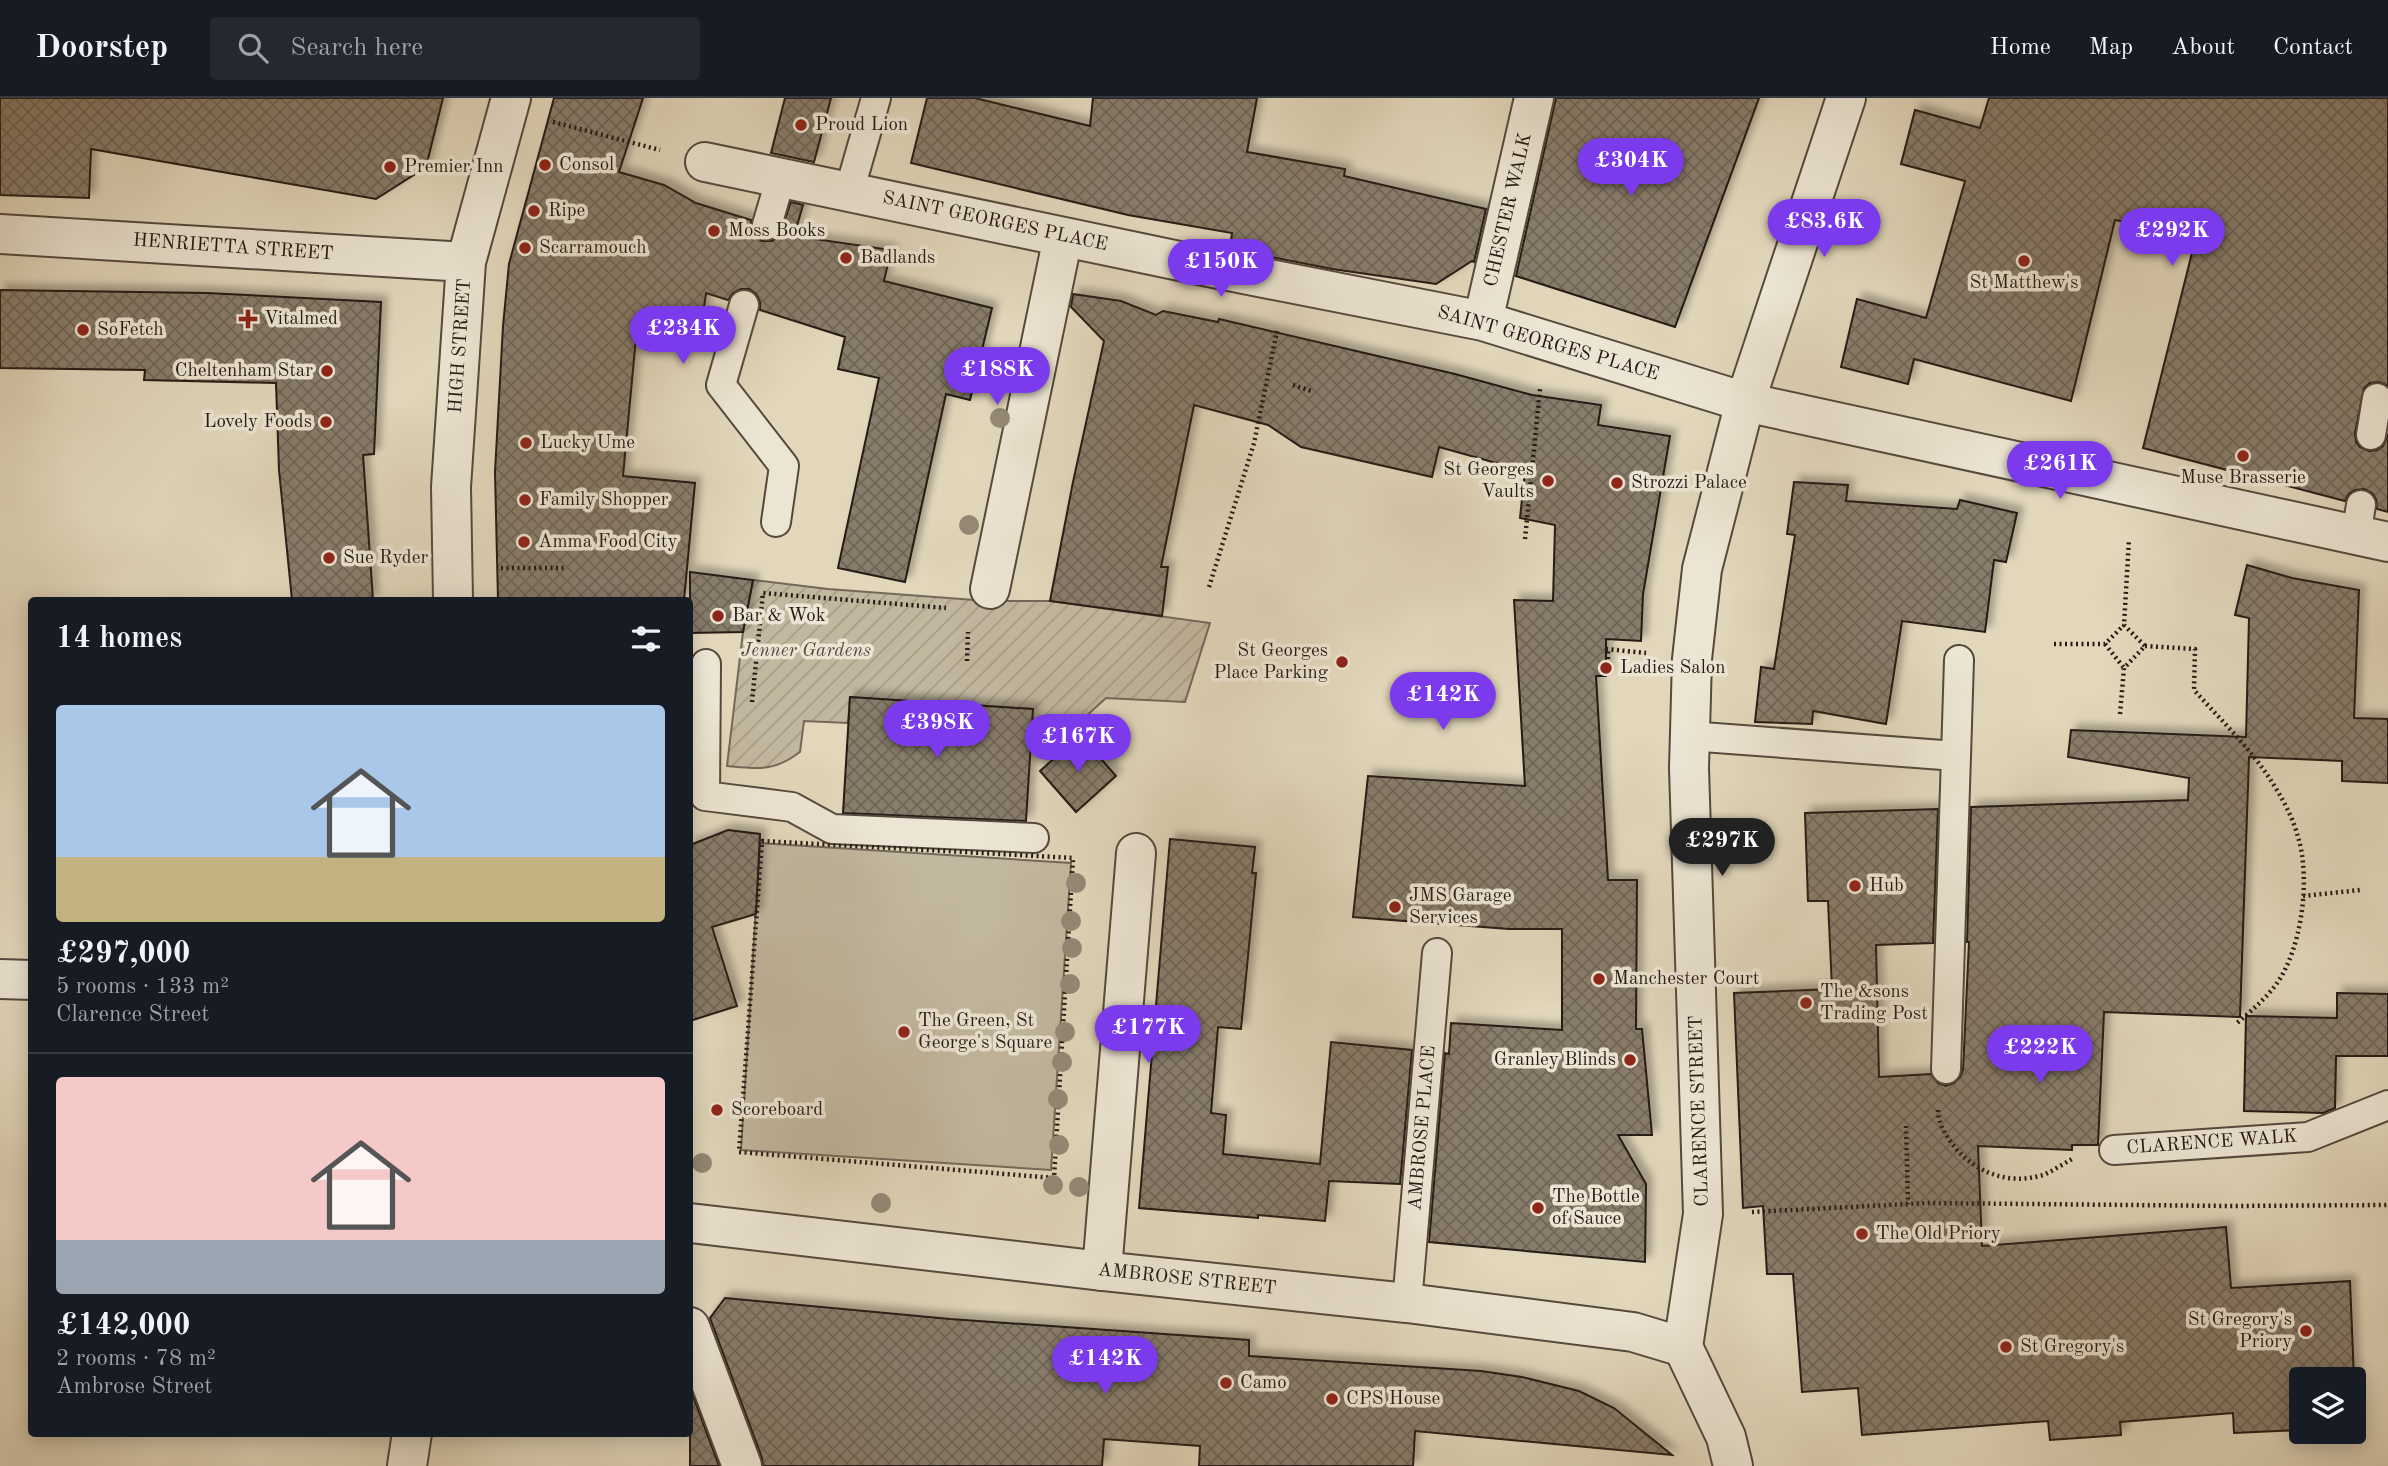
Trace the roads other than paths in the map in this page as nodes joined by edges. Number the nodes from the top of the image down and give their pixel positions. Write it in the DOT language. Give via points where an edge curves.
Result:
graph roads {
  1 [pos="512,98"];
  2 [pos="876,98"];
  3 [pos="1534,98"];
  4 [pos="1846,98"];
  5 [pos="705,162"];
  6 [pos="781,177"];
  7 [pos="849,192"];
  8 [pos="767,225"];
  9 [pos="0,234"];
  10 [pos="1063,237"];
  11 [pos="466,262"];
  12 [pos="744,305"];
  13 [pos="1483,321"];
  14 [pos="2376,398"];
  15 [pos="1745,402"];
  16 [pos="2371,435"];
  17 [pos="776,522"];
  18 [pos="2368,528"];
  19 [pos="452,585"];
  20 [pos="980,600"];
  21 [pos="1959,660"];
  22 [pos="706,664"];
  23 [pos="1689,736"];
  24 [pos="1956,756"];
  25 [pos="697,798"];
  26 [pos="1034,838"];
  27 [pos="1136,853"];
  28 [pos="1437,953"];
  29 [pos="0,979"];
  30 [pos="28,980"];
  31 [pos="1946,1069"];
  32 [pos="2388,1105"];
  33 [pos="2114,1150"];
  34 [pos="693,1223"];
  35 [pos="1102,1271"];
  36 [pos="1408,1303"];
  37 [pos="693,1335"];
  38 [pos="1683,1346"];
  39 [pos="411,1437"];
  40 [pos="407,1466"];
  41 [pos="742,1466"];
  42 [pos="1733,1466"];
  1 -- 11 [label="street, HIGH STREET"];
  2 -- 7 [label="lane"];
  3 -- 13 [label="street, CHESTER WALK"];
  4 -- 15 [label="street, CLARENCE STREET"];
  5 -- 6 [label="street, SAINT GEORGES PLACE"];
  6 -- 7 [label="street, SAINT GEORGES PLACE"];
  6 -- 8 [label="lane"];
  7 -- 10 [label="street, SAINT GEORGES PLACE"];
  9 -- 11 [label="street, HENRIETTA STREET"];
  10 -- 13 [label="street, SAINT GEORGES PLACE"];
  10 -- 20 [label="street"];
  11 -- 19 [label="street, HIGH STREET" via="451,487"];
  12 -- 17 [label="lane" via="721,386 784,466"];
  13 -- 15 [label="street, SAINT GEORGES PLACE"];
  14 -- 16 [label="lane"];
  15 -- 18 [label="street, SAINT GEORGES PLACE"];
  15 -- 23 [label="street, CLARENCE STREET" via="1702,569"];
  21 -- 24 [label="lane"];
  22 -- 25 [label="lane"];
  23 -- 24 [label="lane"];
  23 -- 38 [label="street, CLARENCE STREET" via="1703,1214"];
  24 -- 31 [label="lane"];
  25 -- 26 [label="lane" via="792,807 832,829"];
  27 -- 35 [label="street"];
  28 -- 36 [label="lane, AMBROSE PLACE"];
  29 -- 30 [label="street"];
  32 -- 33 [label="lane, CLARENCE WALK" via="2308,1137"];
  34 -- 35 [label="street, AMBROSE STREET"];
  35 -- 36 [label="street, AMBROSE STREET"];
  36 -- 38 [label="street, AMBROSE STREET" via="1633,1332"];
  37 -- 41 [label="street"];
  38 -- 42 [label="street" via="1726,1437"];
  39 -- 40 [label="street"];
}
